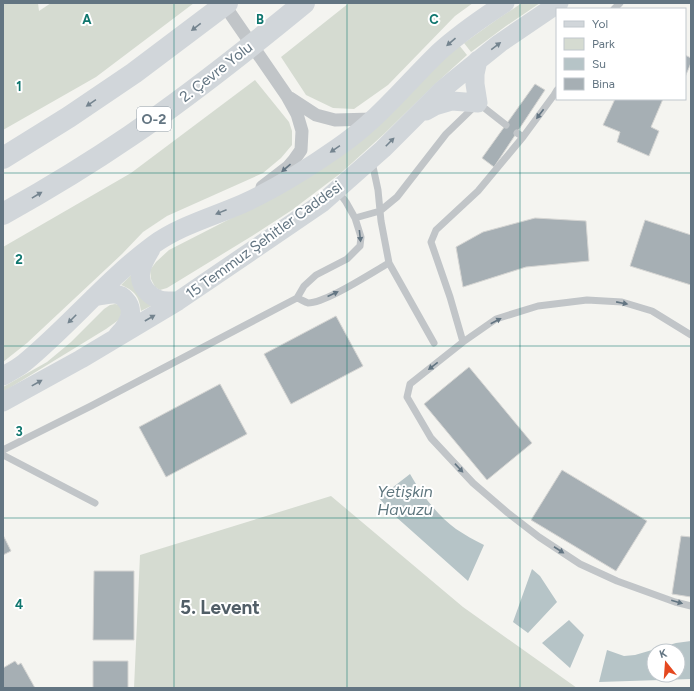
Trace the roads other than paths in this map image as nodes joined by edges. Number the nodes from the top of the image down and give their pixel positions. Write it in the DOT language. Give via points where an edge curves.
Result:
graph roads {
  1 [pos="222,3"];
  2 [pos="227,3"];
  3 [pos="505,3"];
  4 [pos="559,3"];
  5 [pos="303,5"];
  6 [pos="478,60"];
  7 [pos="556,91"];
  8 [pos="287,96"];
  9 [pos="478,103"];
  10 [pos="417,115"];
  11 [pos="373,119"];
  12 [pos="506,125"];
  13 [pos="3,158"];
  14 [pos="371,160"];
  15 [pos="337,190"];
  16 [pos="243,203"];
  17 [pos="380,211"];
  18 [pos="3,214"];
  19 [pos="355,218"];
  20 [pos="154,244"];
  21 [pos="389,264"];
  22 [pos="94,297"];
  23 [pos="297,298"];
  24 [pos="178,302"];
  25 [pos="691,336"];
  26 [pos="113,340"];
  27 [pos="463,342"];
  28 [pos="434,343"];
  29 [pos="3,376"];
  30 [pos="3,402"];
  31 [pos="3,450"];
  32 [pos="3,455"];
  33 [pos="95,503"];
  34 [pos="691,606"];
  1 -- 8 [label="street"];
  2 -- 13 [label="highway, one-way" via="134,73"];
  3 -- 11 [label="main road, one-way" via="443,48"];
  6 -- 4 [label="main road, 15 Temmuz Şehitler Caddesi, one-way"];
  18 -- 5 [label="highway, 2. Çevre Yolu / O-2, one-way" via="130,136"];
  6 -- 9 [label="main road" via="475,84"];
  6 -- 10 [label="main road, 15 Temmuz Şehitler Caddesi"];
  7 -- 27 [label="lane, one-way" via="478,191 436,230 431,242"];
  8 -- 11 [label="street" via="316,115 335,120"];
  8 -- 16 [label="street, one-way" via="302,130 301,150 288,166"];
  9 -- 10 [label="main road" via="452,101"];
  9 -- 12 [label="lane"];
  9 -- 17 [label="lane" via="446,134 397,197"];
  14 -- 10 [label="main road, 15 Temmuz Şehitler Caddesi, one-way"];
  11 -- 16 [label="main road, one-way" via="338,148 286,181"];
  14 -- 15 [label="main road, 15 Temmuz Şehitler Caddesi"];
  14 -- 17 [label="lane"];
  15 -- 19 [label="lane"];
  15 -- 24 [label="main road, 15 Temmuz Şehitler Caddesi"];
  16 -- 20 [label="main road, one-way" via="194,223"];
  17 -- 19 [label="lane"];
  17 -- 21 [label="lane"];
  19 -- 23 [label="lane, one-way" via="361,237 360,246 347,259 316,275 304,286"];
  20 -- 22 [label="main road"];
  20 -- 24 [label="main road" via="140,272 143,288 158,299"];
  23 -- 21 [label="lane, one-way" via="307,303 318,301"];
  21 -- 28 [label="lane"];
  22 -- 26 [label="main road" via="118,294 125,298 130,306 131,314 127,323"];
  22 -- 29 [label="main road, one-way" via="23,364"];
  23 -- 31 [label="lane"];
  26 -- 24 [label="main road, 15 Temmuz Şehitler Caddesi, one-way"];
  27 -- 25 [label="lane, one-way" via="496,319 538,306 587,300 622,302 652,311"];
  30 -- 26 [label="main road, 15 Temmuz Şehitler Caddesi, one-way"];
  27 -- 34 [label="lane, one-way" via="410,384 407,397 431,438 473,483 508,513 580,564 617,581"];
  32 -- 33 [label="lane"];
}
